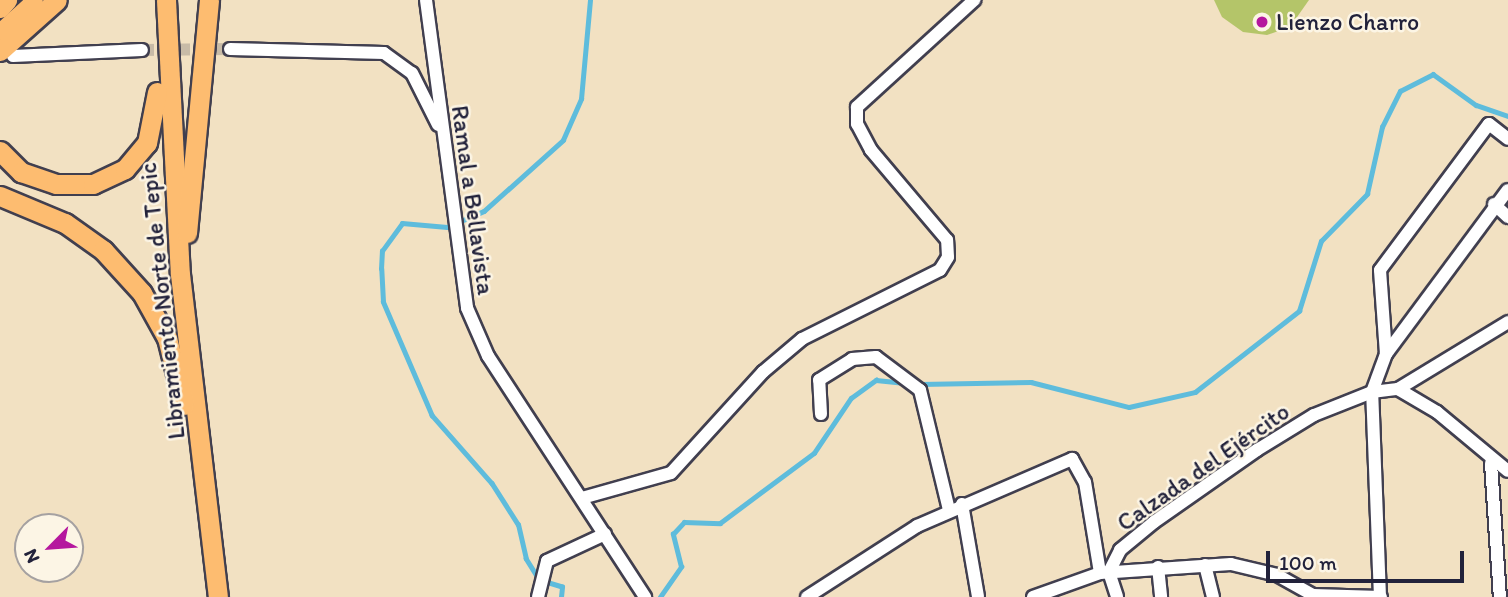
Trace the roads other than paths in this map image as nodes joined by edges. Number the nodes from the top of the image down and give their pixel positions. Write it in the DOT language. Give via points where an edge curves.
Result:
graph roads {
  1 [pos="7,0"];
  2 [pos="35,0"];
  3 [pos="57,0"];
  4 [pos="155,0"];
  5 [pos="166,0"];
  6 [pos="209,0"];
  7 [pos="426,0"];
  8 [pos="974,0"];
  9 [pos="0,8"];
  10 [pos="0,32"];
  11 [pos="230,49"];
  12 [pos="142,50"];
  13 [pos="7,54"];
  14 [pos="443,135"];
  15 [pos="1508,139"];
  16 [pos="0,151"];
  17 [pos="1508,190"];
  18 [pos="0,196"];
  19 [pos="1494,204"];
  20 [pos="1508,216"];
  21 [pos="1508,322"];
  22 [pos="1386,354"];
  23 [pos="193,379"];
  24 [pos="1398,389"];
  25 [pos="1372,392"];
  26 [pos="821,414"];
  27 [pos="1491,463"];
  28 [pos="1508,471"];
  29 [pos="582,498"];
  30 [pos="962,504"];
  31 [pos="949,510"];
  32 [pos="605,534"];
  33 [pos="1205,565"];
  34 [pos="1158,567"];
  35 [pos="1104,573"];
  36 [pos="1063,592"];
  37 [pos="206,597"];
  38 [pos="218,597"];
  39 [pos="538,597"];
  40 [pos="646,597"];
  41 [pos="807,597"];
  42 [pos="978,597"];
  43 [pos="1034,597"];
  44 [pos="1117,597"];
  45 [pos="1161,597"];
  46 [pos="1213,597"];
  47 [pos="1381,597"];
  48 [pos="1500,597"];
  1 -- 9 [label="highway"];
  2 -- 10 [label="main road"];
  3 -- 13 [label="highway"];
  4 -- 16 [label="highway" via="158,106 147,143 125,169 93,184 56,184 21,172"];
  5 -- 23 [label="highway, Libramiento Norte de Tepic" via="169,118"];
  6 -- 23 [label="highway" via="187,231 200,365"];
  7 -- 14 [label="street, Ramal a Bellavista"];
  8 -- 29 [label="street" via="856,107 857,124 872,150 947,240 948,257 940,270 802,339 763,372 671,473"];
  11 -- 14 [label="street" via="384,53 400,59"];
  12 -- 13 [label="street"];
  14 -- 29 [label="street, Ramal a Bellavista" via="456,240 476,333"];
  15 -- 22 [label="street" via="1489,124 1380,270"];
  17 -- 19 [label="street"];
  18 -- 37 [label="highway" via="65,223 103,250 142,293 167,338 183,392"];
  19 -- 20 [label="street"];
  19 -- 22 [label="street"];
  21 -- 24 [label="street, Calzada del Ejército"];
  22 -- 25 [label="street"];
  23 -- 38 [label="highway, Libramiento Norte de Tepic"];
  24 -- 25 [label="street, Calzada del Ejército"];
  24 -- 27 [label="street" via="1437,412"];
  25 -- 35 [label="street, Calzada del Ejército" via="1314,415 1257,450 1154,522 1120,550"];
  25 -- 47 [label="street"];
  26 -- 31 [label="street" via="819,380 852,359 876,357 920,390"];
  27 -- 28 [label="street"];
  27 -- 48 [label="street"];
  29 -- 32 [label="street, Ramal a Bellavista"];
  30 -- 31 [label="street"];
  30 -- 35 [label="street" via="1072,459 1085,482"];
  30 -- 42 [label="street"];
  31 -- 41 [label="street"];
  32 -- 39 [label="street" via="547,561"];
  32 -- 40 [label="street, Ramal a Bellavista"];
  33 -- 34 [label="street"];
  33 -- 46 [label="street"];
  33 -- 47 [label="street" via="1248,564 1313,595"];
  34 -- 35 [label="street"];
  34 -- 45 [label="street"];
  35 -- 36 [label="street"];
  35 -- 44 [label="street"];
  36 -- 43 [label="street"];
}
